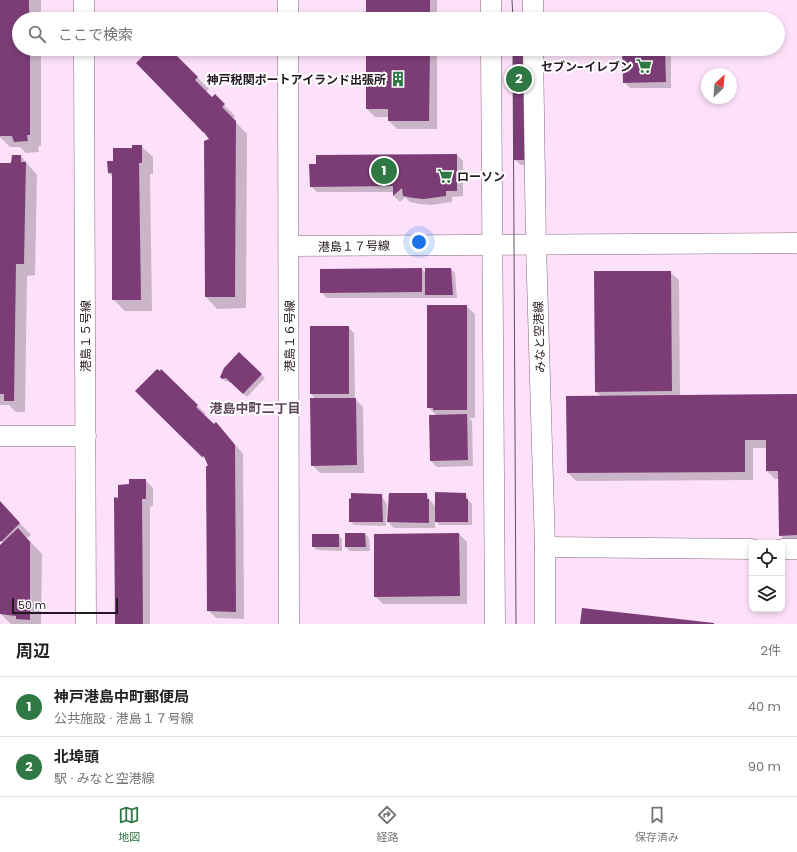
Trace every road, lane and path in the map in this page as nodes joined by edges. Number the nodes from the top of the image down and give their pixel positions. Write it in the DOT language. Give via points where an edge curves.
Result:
graph roads {
  1 [pos="84,0"];
  2 [pos="288,0"];
  3 [pos="491,0"];
  4 [pos="533,0"];
  5 [pos="84,12"];
  6 [pos="288,12"];
  7 [pos="491,12"];
  8 [pos="533,12"];
  9 [pos="84,56"];
  10 [pos="288,56"];
  11 [pos="491,56"];
  12 [pos="533,56"];
  13 [pos="797,243"];
  14 [pos="491,244"];
  15 [pos="290,246"];
  16 [pos="536,246"];
  17 [pos="0,436"];
  18 [pos="86,436"];
  19 [pos="545,547"];
  20 [pos="749,549"];
  21 [pos="785,549"];
  22 [pos="797,549"];
  23 [pos="86,624"];
  24 [pos="289,624"];
  25 [pos="496,624"];
  26 [pos="545,624"];
  1 -- 5 [label="street"];
  2 -- 6 [label="street"];
  3 -- 7 [label="street"];
  4 -- 8 [label="street"];
  9 -- 18 [label="street, 港島１５号線"];
  10 -- 15 [label="street, 港島１６号線"];
  11 -- 14 [label="street"];
  12 -- 16 [label="street, みなと空港線"];
  13 -- 16 [label="street, 港島１７号線"];
  14 -- 15 [label="street, 港島１７号線"];
  14 -- 16 [label="street, 港島１７号線"];
  14 -- 25 [label="street"];
  15 -- 24 [label="street, 港島１６号線"];
  16 -- 19 [label="street, みなと空港線"];
  17 -- 18 [label="street"];
  18 -- 23 [label="street, 港島１５号線"];
  19 -- 20 [label="street"];
  19 -- 26 [label="street, みなと空港線"];
  21 -- 22 [label="street"];
}
